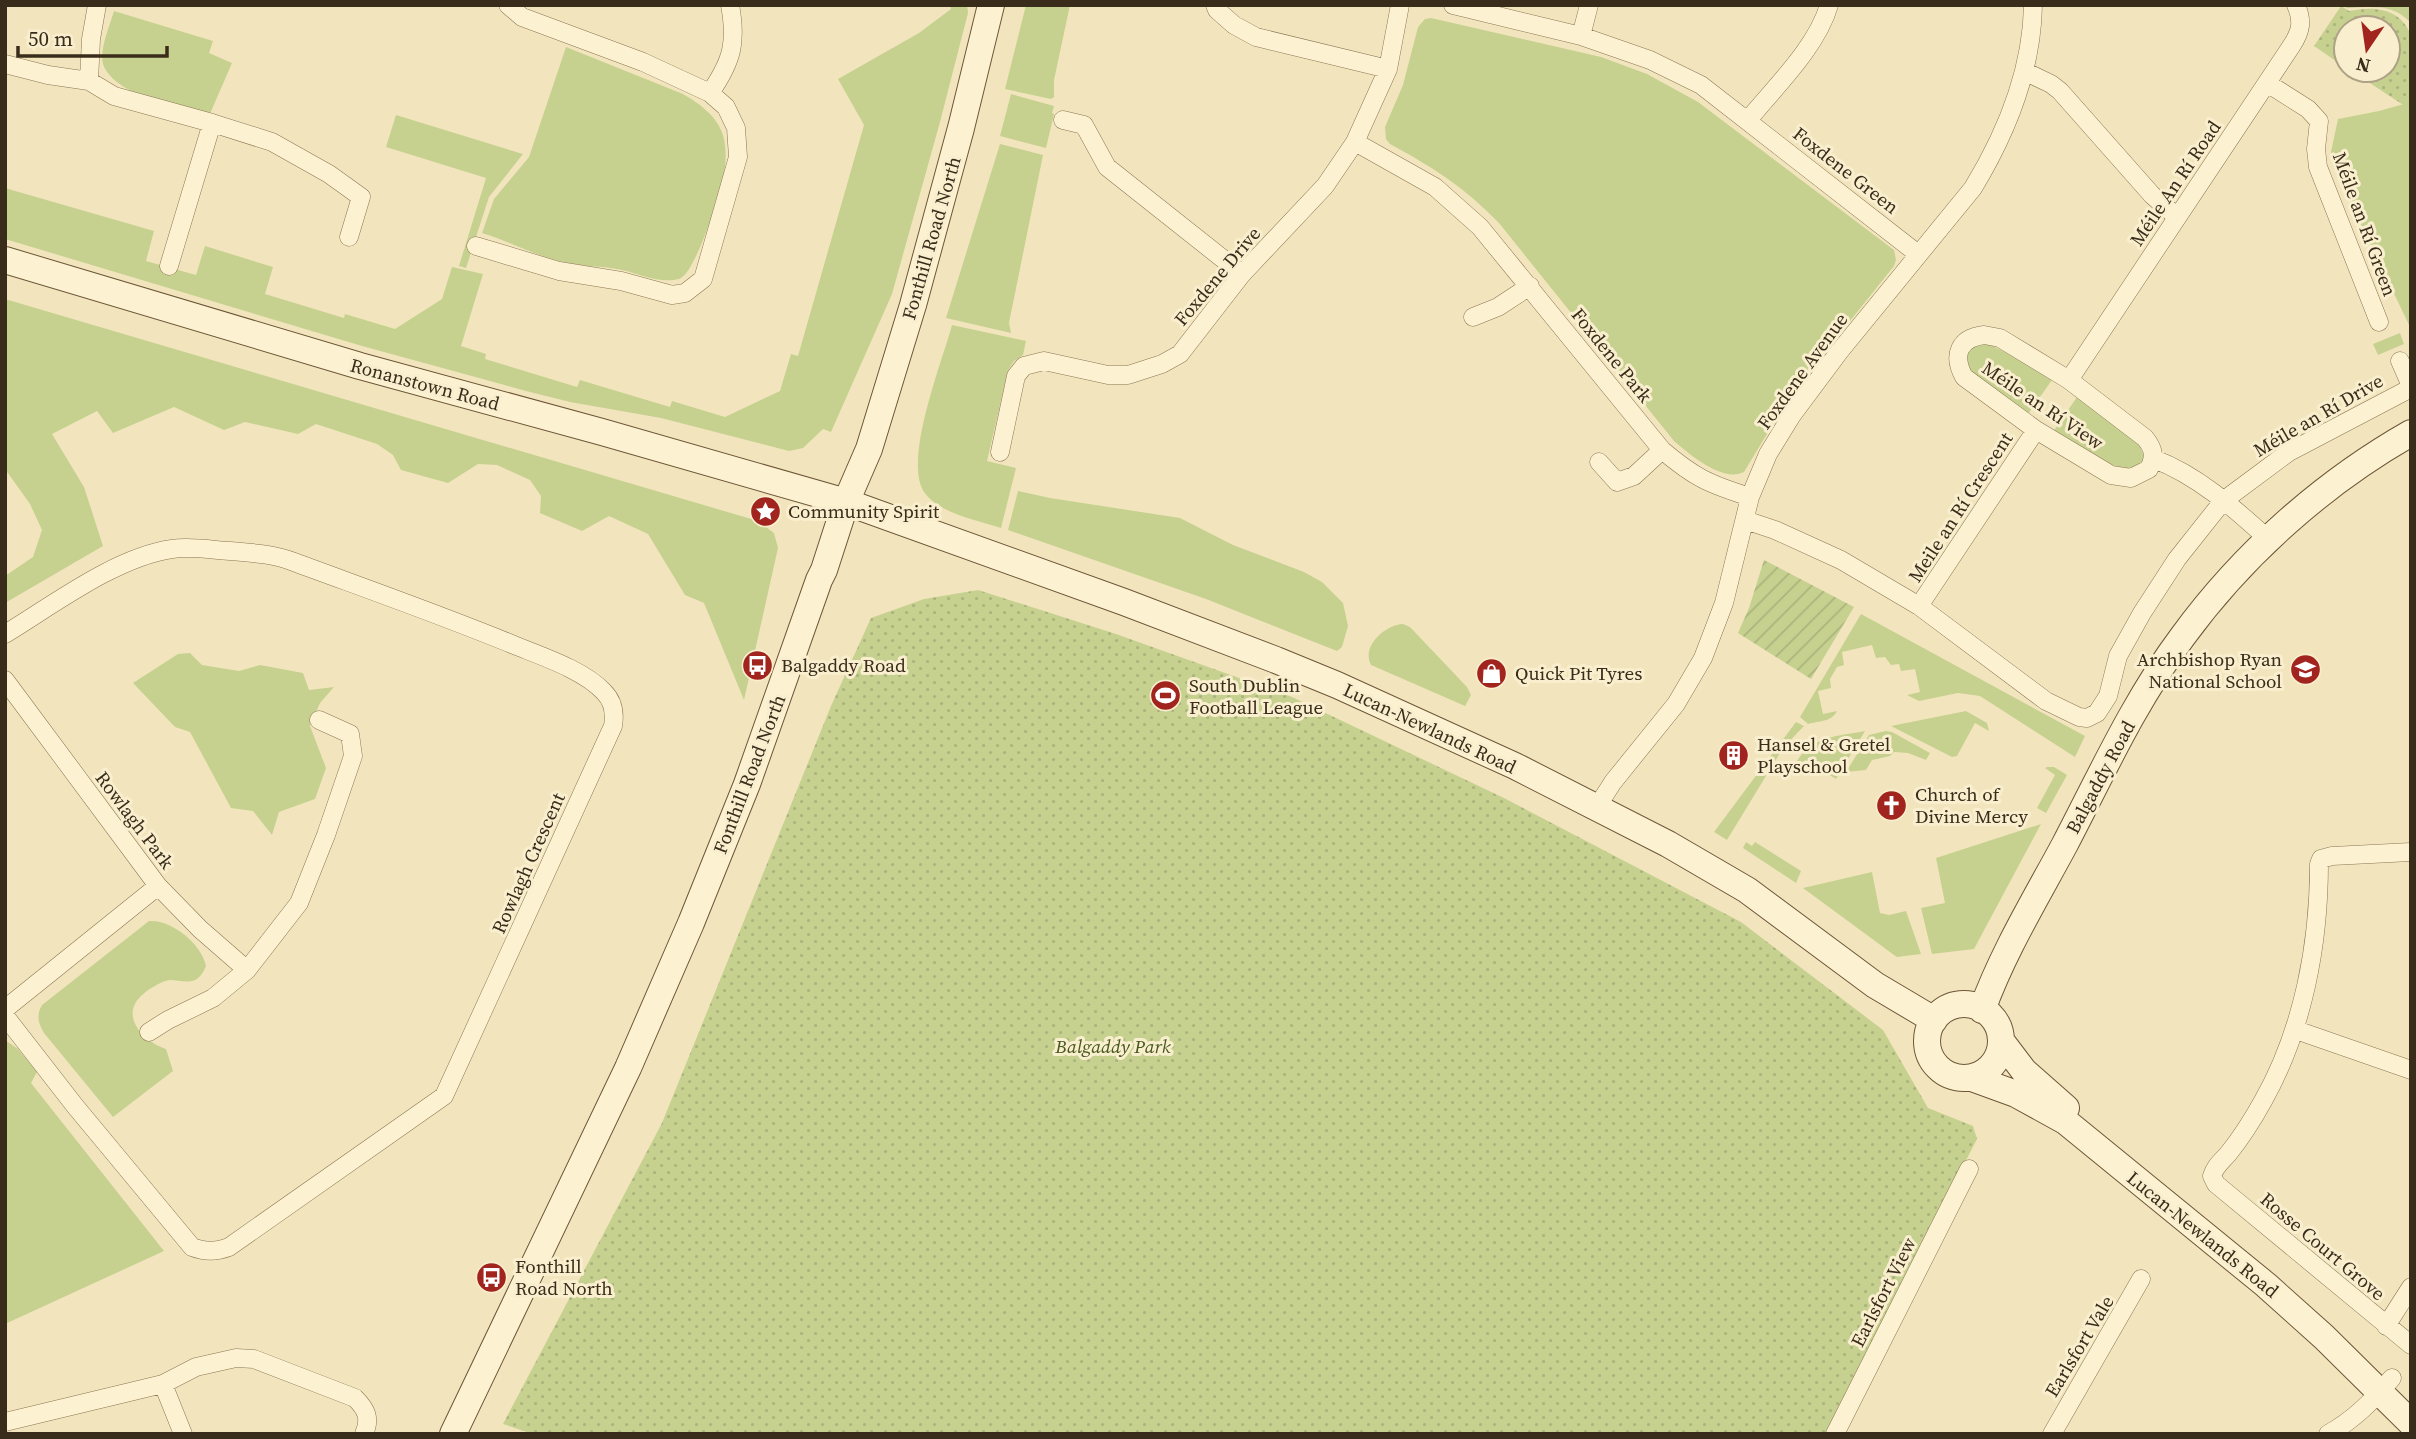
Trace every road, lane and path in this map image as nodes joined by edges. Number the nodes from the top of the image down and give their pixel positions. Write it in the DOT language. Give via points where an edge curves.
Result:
graph roads {
  1 [pos="97,5"];
  2 [pos="508,5"];
  3 [pos="730,5"];
  4 [pos="992,5"];
  5 [pos="1215,5"];
  6 [pos="1400,5"];
  7 [pos="1453,5"];
  8 [pos="1589,5"];
  9 [pos="1829,5"];
  10 [pos="2033,5"];
  11 [pos="2296,5"];
  12 [pos="1581,36"];
  13 [pos="5,64"];
  14 [pos="1388,69"];
  15 [pos="2026,72"];
  16 [pos="89,80"];
  17 [pos="2267,83"];
  18 [pos="710,93"];
  19 [pos="1063,120"];
  20 [pos="1748,120"];
  21 [pos="212,123"];
  22 [pos="1355,142"];
  23 [pos="2177,217"];
  24 [pos="349,237"];
  25 [pos="476,246"];
  26 [pos="1918,254"];
  27 [pos="5,260"];
  28 [pos="169,267"];
  29 [pos="1242,274"];
  30 [pos="1530,286"];
  31 [pos="1473,317"];
  32 [pos="2379,322"];
  33 [pos="2400,361"];
  34 [pos="2069,380"];
  35 [pos="2411,387"];
  36 [pos="2036,430"];
  37 [pos="2411,433"];
  38 [pos="1662,450"];
  39 [pos="1000,452"];
  40 [pos="2154,459"];
  41 [pos="1599,463"];
  42 [pos="1750,497"];
  43 [pos="2223,501"];
  44 [pos="846,502"];
  45 [pos="1745,520"];
  46 [pos="2268,539"];
  47 [pos="1920,606"];
  48 [pos="5,634"];
  49 [pos="5,680"];
  50 [pos="2046,701"];
  51 [pos="319,720"];
  52 [pos="1597,807"];
  53 [pos="2411,852"];
  54 [pos="158,886"];
  55 [pos="247,970"];
  56 [pos="5,1009"];
  57 [pos="1982,1010"];
  58 [pos="5,1016"];
  59 [pos="1934,1020"];
  60 [pos="2296,1030"];
  61 [pos="149,1032"];
  62 [pos="2002,1042"];
  63 [pos="2411,1070"];
  64 [pos="1972,1078"];
  65 [pos="1969,1169"];
  66 [pos="2141,1279"];
  67 [pos="2411,1287"];
  68 [pos="2386,1326"];
  69 [pos="2411,1345"];
  70 [pos="163,1384"];
  71 [pos="2386,1385"];
  72 [pos="2411,1405"];
  73 [pos="5,1422"];
  74 [pos="2411,1423"];
  75 [pos="183,1434"];
  76 [pos="364,1434"];
  77 [pos="453,1434"];
  78 [pos="1835,1434"];
  79 [pos="2052,1434"];
  80 [pos="2329,1434"];
  1 -- 16 [label="street"];
  2 -- 18 [label="street" via="522,17 643,61"];
  3 -- 18 [label="street" via="733,49"];
  4 -- 44 [label="street, Fonthill Road North" via="913,305 869,449"];
  5 -- 14 [label="street" via="1234,25 1256,37"];
  6 -- 14 [label="street, Foxdene Drive"];
  7 -- 12 [label="street, Foxdene Green"];
  8 -- 12 [label="street"];
  9 -- 20 [label="street" via="1801,55"];
  10 -- 15 [label="street, Foxdene Avenue"];
  11 -- 17 [label="street, Méile An Rí Road" via="2300,32"];
  12 -- 20 [label="street, Foxdene Green" via="1650,60 1701,85"];
  13 -- 16 [label="street"];
  14 -- 22 [label="street, Foxdene Drive"];
  15 -- 23 [label="street" via="2060,91"];
  15 -- 26 [label="street, Foxdene Avenue" via="1988,163"];
  16 -- 21 [label="street" via="114,96"];
  17 -- 23 [label="street, Méile An Rí Road"];
  17 -- 32 [label="street, Méile an Rí Green" via="2319,121 2318,167"];
  18 -- 25 [label="street" via="726,107 736,128 738,157 703,279 685,293 671,295 559,271"];
  19 -- 29 [label="street" via="1084,125 1107,167"];
  20 -- 26 [label="street, Foxdene Green"];
  21 -- 24 [label="street" via="272,142 361,197"];
  21 -- 28 [label="street"];
  22 -- 29 [label="street, Foxdene Drive" via="1325,186"];
  22 -- 30 [label="street, Foxdene Park" via="1435,187 1456,204"];
  23 -- 34 [label="street, Méile An Rí Road"];
  26 -- 42 [label="street, Foxdene Avenue" via="1793,415 1768,454"];
  27 -- 44 [label="street, Ronanstown Road" via="360,366"];
  29 -- 39 [label="street, Foxdene Drive" via="1180,354 1162,364 1128,375 1044,361 1024,366 1016,376"];
  30 -- 31 [label="street"];
  30 -- 38 [label="street, Foxdene Park"];
  33 -- 35 [label="street, Méile an Rí Drive"];
  34 -- 36 [label="street, Méile an Rí View" via="2000,338 1974,336 1961,348 1958,366 1964,377"];
  34 -- 40 [label="street, Méile an Rí View" via="2145,438"];
  35 -- 43 [label="street, Méile an Rí Drive" via="2289,452"];
  36 -- 40 [label="street, Méile an Rí View" via="2121,478 2149,470"];
  36 -- 47 [label="street, Meile an Rí Crescent"];
  37 -- 46 [label="street, Balgaddy Road" via="2342,476"];
  38 -- 41 [label="street" via="1634,476 1617,482"];
  38 -- 42 [label="street, Foxdene Park" via="1696,477"];
  40 -- 43 [label="street" via="2175,467"];
  42 -- 45 [label="street, Foxdene Avenue"];
  43 -- 46 [label="street"];
  43 -- 50 [label="street, Méile an Rí Drive" via="2141,613 2118,656 2108,696 2097,713 2079,717"];
  44 -- 52 [label="street, Lucan-Newlands Road" via="1337,685"];
  44 -- 77 [label="street, Fonthill Road North" via="747,784 691,923 628,1068"];
  45 -- 47 [label="street, Meile an Rí Crescent" via="1841,560"];
  45 -- 52 [label="street, Foxdene Avenue" via="1724,603 1703,658 1676,704"];
  46 -- 57 [label="street, Balgaddy Road" via="2216,595 2150,684 2001,964"];
  47 -- 50 [label="street, Meile an Rí Crescent"];
  48 -- 58 [label="street, Rowlagh Crescent" via="95,579 141,558 173,549 265,554 566,667 607,694 615,716 444,1096 229,1247 215,1252 192,1247"];
  49 -- 54 [label="street, Rowlagh Park"];
  51 -- 55 [label="street" via="350,734 353,756 299,903"];
  52 -- 59 [label="street, Lucan-Newlands Road" via="1747,890 1875,985"];
  53 -- 60 [label="street" via="2322,859"];
  54 -- 55 [label="street, Rowlagh Park"];
  54 -- 56 [label="street"];
  55 -- 61 [label="street" via="213,998"];
  57 -- 59 [label="street" via="1972,1005 1951,1007"];
  57 -- 62 [label="street" via="2000,1029"];
  59 -- 64 [label="street" via="1927,1043 1935,1065 1954,1077"];
  60 -- 63 [label="street"];
  60 -- 68 [label="street, Rosse Court Grove" via="2262,1103 2212,1175 2216,1184"];
  62 -- 64 [label="street" via="1995,1062"];
  62 -- 71 [label="street, Lucan-Newlands Road" via="2051,1097 2213,1221 2307,1301"];
  64 -- 71 [label="street, Lucan-Newlands Road" via="2016,1094 2065,1121"];
  65 -- 78 [label="street, Earlsfort View"];
  66 -- 79 [label="street, Earlsfort Vale"];
  67 -- 68 [label="street"];
  68 -- 69 [label="street, Rosse Court Grove"];
  70 -- 73 [label="street"];
  70 -- 75 [label="street"];
  70 -- 76 [label="street" via="196,1367 254,1359 355,1398 366,1409"];
  71 -- 72 [label="street, Lucan-Newlands Road"];
  71 -- 74 [label="street, Lucan-Newlands Road"];
  71 -- 80 [label="street"];
}
